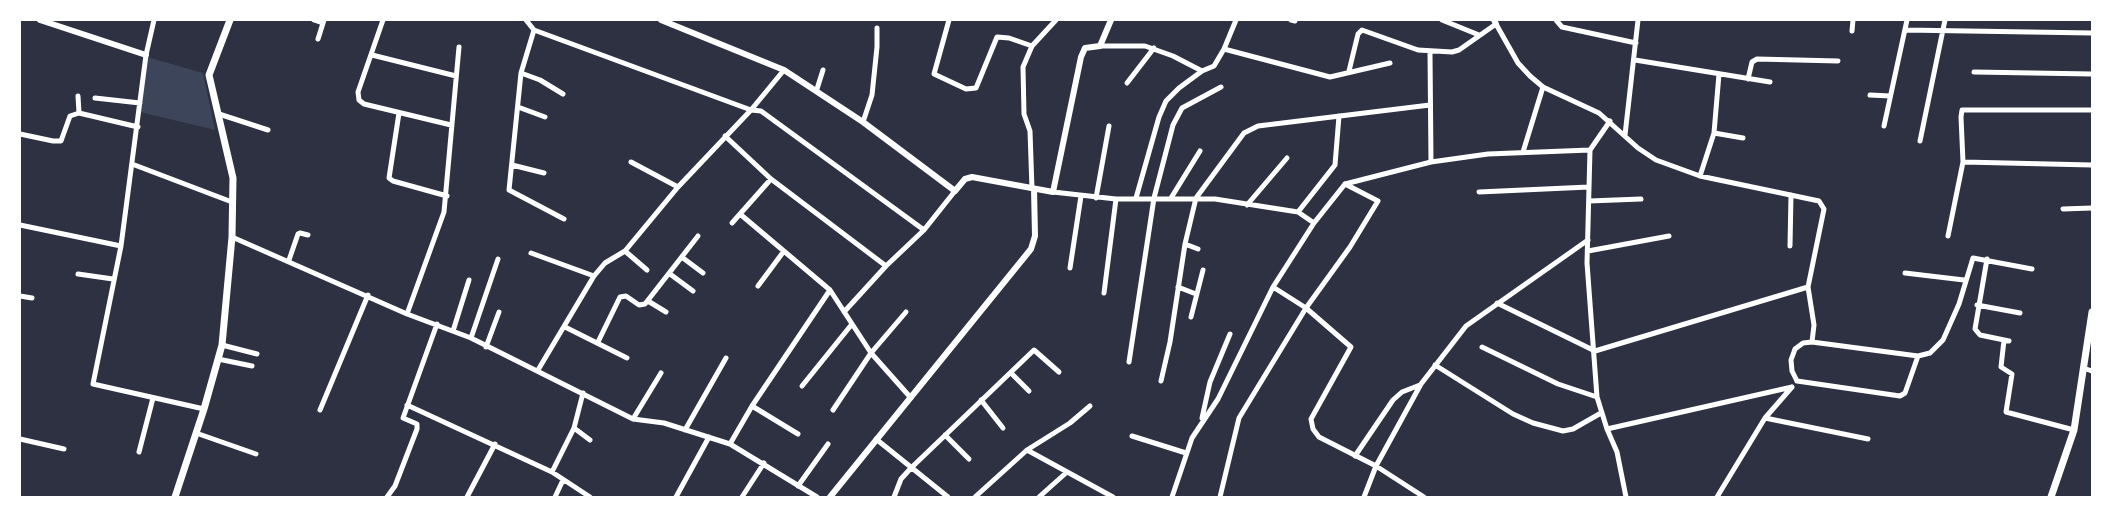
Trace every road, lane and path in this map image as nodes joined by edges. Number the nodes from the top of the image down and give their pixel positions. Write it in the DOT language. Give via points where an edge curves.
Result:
graph roads {
  1 [pos="40,20"];
  2 [pos="154,20"];
  3 [pos="230,20"];
  4 [pos="314,20"];
  5 [pos="383,20"];
  6 [pos="526,20"];
  7 [pos="661,20"];
  8 [pos="949,20"];
  9 [pos="1056,20"];
  10 [pos="1111,20"];
  11 [pos="1236,20"];
  12 [pos="1442,20"];
  13 [pos="1638,20"];
  14 [pos="1853,20"];
  15 [pos="1907,20"];
  16 [pos="1946,20"];
  17 [pos="324,22"];
  18 [pos="1495,22"];
  19 [pos="1557,22"];
  20 [pos="877,28"];
  21 [pos="534,30"];
  22 [pos="1905,30"];
  23 [pos="1852,31"];
  24 [pos="1943,31"];
  25 [pos="2092,32"];
  26 [pos="1479,35"];
  27 [pos="318,39"];
  28 [pos="1636,42"];
  29 [pos="1032,46"];
  30 [pos="1100,46"];
  31 [pos="459,47"];
  32 [pos="1154,48"];
  33 [pos="1224,49"];
  34 [pos="1430,52"];
  35 [pos="146,55"];
  36 [pos="372,55"];
  37 [pos="1635,60"];
  38 [pos="1838,61"];
  39 [pos="1390,63"];
  40 [pos="784,70"];
  41 [pos="823,70"];
  42 [pos="1202,70"];
  43 [pos="1349,70"];
  44 [pos="1974,72"];
  45 [pos="521,73"];
  46 [pos="1719,74"];
  47 [pos="2092,74"];
  48 [pos="456,76"];
  49 [pos="1748,79"];
  50 [pos="1770,82"];
  51 [pos="1127,83"];
  52 [pos="1221,87"];
  53 [pos="1543,87"];
  54 [pos="817,89"];
  55 [pos="562,94"];
  56 [pos="1870,95"];
  57 [pos="78,96"];
  58 [pos="1890,96"];
  59 [pos="95,98"];
  60 [pos="140,103"];
  61 [pos="1430,105"];
  62 [pos="518,107"];
  63 [pos="751,110"];
  64 [pos="2092,110"];
  65 [pos="79,113"];
  66 [pos="219,114"];
  67 [pos="399,114"];
  68 [pos="1339,116"];
  69 [pos="545,117"];
  70 [pos="1610,121"];
  71 [pos="863,122"];
  72 [pos="452,125"];
  73 [pos="1109,126"];
  74 [pos="1884,126"];
  75 [pos="138,127"];
  76 [pos="268,130"];
  77 [pos="1714,133"];
  78 [pos="20,134"];
  79 [pos="1625,135"];
  80 [pos="725,136"];
  81 [pos="1743,138"];
  82 [pos="1920,140"];
  83 [pos="1590,150"];
  84 [pos="1200,151"];
  85 [pos="1523,152"];
  86 [pos="1287,158"];
  87 [pos="631,162"];
  88 [pos="1431,162"];
  89 [pos="1963,162"];
  90 [pos="132,164"];
  91 [pos="512,164"];
  92 [pos="2092,165"];
  93 [pos="544,173"];
  94 [pos="1700,176"];
  95 [pos="770,179"];
  96 [pos="1345,184"];
  97 [pos="678,187"];
  98 [pos="1589,187"];
  99 [pos="1033,189"];
  100 [pos="955,191"];
  101 [pos="1053,192"];
  102 [pos="1479,192"];
  103 [pos="1791,195"];
  104 [pos="447,196"];
  105 [pos="1081,196"];
  106 [pos="1096,198"];
  107 [pos="1136,198"];
  108 [pos="1154,198"];
  109 [pos="1171,198"];
  110 [pos="1196,198"];
  111 [pos="1116,199"];
  112 [pos="1641,199"];
  113 [pos="1589,201"];
  114 [pos="232,202"];
  115 [pos="1247,205"];
  116 [pos="2092,208"];
  117 [pos="2063,209"];
  118 [pos="1298,212"];
  119 [pos="740,214"];
  120 [pos="564,219"];
  121 [pos="732,223"];
  122 [pos="1314,223"];
  123 [pos="20,225"];
  124 [pos="924,230"];
  125 [pos="308,235"];
  126 [pos="698,236"];
  127 [pos="1669,236"];
  128 [pos="1948,236"];
  129 [pos="232,237"];
  130 [pos="1588,240"];
  131 [pos="1185,244"];
  132 [pos="121,246"];
  133 [pos="1790,246"];
  134 [pos="1198,249"];
  135 [pos="626,251"];
  136 [pos="784,251"];
  137 [pos="1588,251"];
  138 [pos="531,253"];
  139 [pos="683,258"];
  140 [pos="498,259"];
  141 [pos="1987,259"];
  142 [pos="289,260"];
  143 [pos="886,266"];
  144 [pos="1070,268"];
  145 [pos="2032,269"];
  146 [pos="647,270"];
  147 [pos="1203,270"];
  148 [pos="704,273"];
  149 [pos="1905,273"];
  150 [pos="78,274"];
  151 [pos="670,274"];
  152 [pos="594,276"];
  153 [pos="113,279"];
  154 [pos="469,280"];
  155 [pos="1964,280"];
  156 [pos="758,286"];
  157 [pos="1178,287"];
  158 [pos="1273,287"];
  159 [pos="1808,287"];
  160 [pos="830,290"];
  161 [pos="693,292"];
  162 [pos="1104,293"];
  163 [pos="1196,294"];
  164 [pos="368,295"];
  165 [pos="20,296"];
  166 [pos="32,298"];
  167 [pos="648,302"];
  168 [pos="1497,303"];
  169 [pos="1977,306"];
  170 [pos="1306,308"];
  171 [pos="499,312"];
  172 [pos="666,312"];
  173 [pos="844,312"];
  174 [pos="906,312"];
  175 [pos="2092,312"];
  176 [pos="2020,313"];
  177 [pos="408,314"];
  178 [pos="1191,317"];
  179 [pos="437,324"];
  180 [pos="852,324"];
  181 [pos="565,327"];
  182 [pos="453,331"];
  183 [pos="2090,331"];
  184 [pos="1230,334"];
  185 [pos="471,338"];
  186 [pos="598,342"];
  187 [pos="1812,342"];
  188 [pos="222,345"];
  189 [pos="486,347"];
  190 [pos="1482,347"];
  191 [pos="1595,351"];
  192 [pos="871,353"];
  193 [pos="257,354"];
  194 [pos="1918,356"];
  195 [pos="627,358"];
  196 [pos="726,358"];
  197 [pos="218,359"];
  198 [pos="1129,362"];
  199 [pos="1435,365"];
  200 [pos="252,366"];
  201 [pos="2083,368"];
  202 [pos="538,370"];
  203 [pos="2092,371"];
  204 [pos="1011,372"];
  205 [pos="1059,372"];
  206 [pos="661,373"];
  207 [pos="1161,381"];
  208 [pos="1797,381"];
  209 [pos="1421,384"];
  210 [pos="802,386"];
  211 [pos="1792,387"];
  212 [pos="1029,391"];
  213 [pos="583,393"];
  214 [pos="1597,397"];
  215 [pos="153,398"];
  216 [pos="911,398"];
  217 [pos="981,400"];
  218 [pos="407,405"];
  219 [pos="752,406"];
  220 [pos="1090,406"];
  221 [pos="204,409"];
  222 [pos="320,410"];
  223 [pos="833,410"];
  224 [pos="1601,413"];
  225 [pos="1765,418"];
  226 [pos="633,420"];
  227 [pos="1202,421"];
  228 [pos="574,428"];
  229 [pos="1003,428"];
  230 [pos="1607,429"];
  231 [pos="685,430"];
  232 [pos="2074,430"];
  233 [pos="196,433"];
  234 [pos="798,434"];
  235 [pos="945,435"];
  236 [pos="1132,436"];
  237 [pos="709,437"];
  238 [pos="20,439"];
  239 [pos="876,439"];
  240 [pos="1868,439"];
  241 [pos="590,440"];
  242 [pos="494,444"];
  243 [pos="730,444"];
  244 [pos="828,444"];
  245 [pos="64,449"];
  246 [pos="1027,450"];
  247 [pos="139,452"];
  248 [pos="1186,453"];
  249 [pos="256,454"];
  250 [pos="1354,456"];
  251 [pos="969,459"];
  252 [pos="764,463"];
  253 [pos="1376,466"];
  254 [pos="911,468"];
  255 [pos="552,472"];
  256 [pos="1067,472"];
  257 [pos="563,480"];
  258 [pos="798,486"];
  259 [pos="175,497"];
  260 [pos="387,497"];
  261 [pos="467,497"];
  262 [pos="555,497"];
  263 [pos="590,497"];
  264 [pos="676,497"];
  265 [pos="742,497"];
  266 [pos="816,497"];
  267 [pos="830,497"];
  268 [pos="894,497"];
  269 [pos="948,497"];
  270 [pos="975,497"];
  271 [pos="1040,497"];
  272 [pos="1113,497"];
  273 [pos="1172,497"];
  274 [pos="1220,497"];
  275 [pos="1364,497"];
  276 [pos="1424,497"];
  277 [pos="1626,497"];
  278 [pos="1717,497"];
  279 [pos="2051,497"];
  1 -- 35 [label="street"];
  2 -- 35 [label="street"];
  3 -- 66 [label="main road" via="209,75"];
  4 -- 17 [label="street"];
  5 -- 36 [label="street"];
  6 -- 21 [label="street"];
  7 -- 40 [label="street"];
  8 -- 29 [label="street" via="934,74 966,89 974,90 997,37"];
  9 -- 29 [label="street"];
  10 -- 30 [label="street"];
  11 -- 33 [label="street"];
  12 -- 26 [label="street"];
  13 -- 28 [label="street"];
  14 -- 23 [label="street"];
  15 -- 22 [label="street"];
  16 -- 24 [label="street"];
  17 -- 27 [label="street"];
  18 -- 26 [label="street"];
  18 -- 53 [label="street" via="1518,64"];
  19 -- 28 [label="street"];
  20 -- 71 [label="street" via="872,95"];
  21 -- 45 [label="street"];
  21 -- 63 [label="street"];
  22 -- 24 [label="street"];
  22 -- 58 [label="street"];
  24 -- 25 [label="street"];
  24 -- 82 [label="street"];
  26 -- 34 [label="street" via="1459,50"];
  28 -- 37 [label="street"];
  29 -- 99 [label="street" via="1025,60 1022,78 1024,114 1030,131"];
  30 -- 32 [label="street"];
  30 -- 101 [label="street" via="1085,48 1078,66"];
  31 -- 48 [label="street"];
  32 -- 42 [label="street"];
  32 -- 51 [label="street"];
  33 -- 42 [label="street" via="1214,66"];
  33 -- 43 [label="street" via="1330,77"];
  34 -- 43 [label="street" via="1362,30 1358,34"];
  34 -- 61 [label="street"];
  35 -- 60 [label="street"];
  36 -- 48 [label="street"];
  36 -- 67 [label="street" via="358,92 359,100"];
  37 -- 46 [label="street"];
  37 -- 79 [label="street"];
  38 -- 49 [label="street" via="1757,59 1752,62"];
  39 -- 43 [label="street"];
  40 -- 54 [label="street"];
  40 -- 63 [label="street"];
  41 -- 54 [label="street"];
  42 -- 107 [label="street" via="1166,101"];
  44 -- 47 [label="street"];
  45 -- 55 [label="street"];
  45 -- 62 [label="street"];
  46 -- 49 [label="street"];
  46 -- 77 [label="street"];
  48 -- 72 [label="street"];
  49 -- 50 [label="street"];
  52 -- 108 [label="street" via="1182,108 1173,125"];
  53 -- 70 [label="street"];
  53 -- 85 [label="street"];
  54 -- 71 [label="street"];
  56 -- 58 [label="street"];
  57 -- 65 [label="street"];
  58 -- 74 [label="street"];
  59 -- 60 [label="street"];
  60 -- 75 [label="street"];
  61 -- 68 [label="street"];
  61 -- 88 [label="street"];
  62 -- 69 [label="street"];
  62 -- 91 [label="street"];
  63 -- 80 [label="street"];
  63 -- 124 [label="street" via="761,111"];
  64 -- 89 [label="street" via="1962,110"];
  65 -- 75 [label="street"];
  65 -- 78 [label="street" via="68,119 61,141"];
  66 -- 76 [label="street"];
  66 -- 114 [label="main road" via="233,178"];
  67 -- 72 [label="street"];
  67 -- 104 [label="street" via="389,178 393,182"];
  68 -- 110 [label="street" via="1250,128"];
  68 -- 118 [label="street" via="1335,165"];
  70 -- 79 [label="street"];
  70 -- 83 [label="street"];
  71 -- 100 [label="street"];
  72 -- 104 [label="street"];
  73 -- 106 [label="street"];
  75 -- 90 [label="street"];
  77 -- 81 [label="street"];
  77 -- 94 [label="street"];
  79 -- 94 [label="street" via="1656,160"];
  80 -- 95 [label="street"];
  80 -- 97 [label="street"];
  83 -- 85 [label="street"];
  83 -- 98 [label="street"];
  84 -- 109 [label="street"];
  85 -- 88 [label="street"];
  86 -- 115 [label="street"];
  87 -- 97 [label="street"];
  88 -- 96 [label="street"];
  89 -- 92 [label="street"];
  89 -- 128 [label="street"];
  90 -- 114 [label="street"];
  90 -- 132 [label="street"];
  91 -- 93 [label="street"];
  91 -- 120 [label="street" via="509,190"];
  94 -- 103 [label="street"];
  95 -- 119 [label="street"];
  95 -- 143 [label="street"];
  96 -- 122 [label="street"];
  96 -- 170 [label="street" via="1378,201"];
  97 -- 135 [label="street"];
  98 -- 102 [label="street"];
  98 -- 113 [label="street"];
  99 -- 100 [label="street" via="972,177 965,179"];
  99 -- 101 [label="street"];
  99 -- 216 [label="street" via="1035,236 1031,249"];
  100 -- 124 [label="street"];
  101 -- 105 [label="street"];
  103 -- 133 [label="street"];
  103 -- 159 [label="street" via="1819,201 1824,209"];
  104 -- 177 [label="street"];
  105 -- 106 [label="street"];
  105 -- 144 [label="street"];
  106 -- 111 [label="street"];
  107 -- 108 [label="street"];
  107 -- 111 [label="street"];
  108 -- 109 [label="street"];
  108 -- 198 [label="street"];
  109 -- 110 [label="street"];
  110 -- 115 [label="street"];
  110 -- 131 [label="street"];
  111 -- 162 [label="street"];
  112 -- 113 [label="street"];
  113 -- 130 [label="street"];
  114 -- 129 [label="main road"];
  115 -- 118 [label="street"];
  116 -- 117 [label="street"];
  118 -- 122 [label="street"];
  119 -- 121 [label="street"];
  119 -- 136 [label="street"];
  122 -- 158 [label="street"];
  123 -- 132 [label="street"];
  124 -- 143 [label="street"];
  125 -- 142 [label="street" via="298,233"];
  126 -- 139 [label="street"];
  127 -- 137 [label="street"];
  129 -- 142 [label="street"];
  129 -- 188 [label="main road"];
  130 -- 137 [label="street"];
  130 -- 168 [label="street"];
  131 -- 134 [label="street"];
  131 -- 157 [label="street"];
  132 -- 153 [label="street"];
  135 -- 146 [label="street"];
  135 -- 152 [label="street" via="605,263"];
  136 -- 156 [label="street"];
  136 -- 160 [label="street"];
  137 -- 191 [label="street"];
  138 -- 152 [label="street"];
  139 -- 148 [label="street"];
  139 -- 151 [label="street"];
  140 -- 185 [label="street"];
  141 -- 145 [label="street"];
  141 -- 155 [label="street" via="1973,258"];
  141 -- 169 [label="street"];
  142 -- 164 [label="street"];
  143 -- 173 [label="street"];
  147 -- 163 [label="street"];
  149 -- 155 [label="street"];
  150 -- 153 [label="street"];
  151 -- 161 [label="street"];
  151 -- 167 [label="street"];
  152 -- 181 [label="street"];
  153 -- 215 [label="street" via="93,384"];
  154 -- 182 [label="street"];
  155 -- 194 [label="street" via="1959,304 1943,340 1930,353"];
  157 -- 163 [label="street"];
  157 -- 207 [label="street"];
  158 -- 170 [label="street"];
  158 -- 227 [label="street" via="1218,399"];
  159 -- 187 [label="street" via="1814,326"];
  159 -- 191 [label="street"];
  160 -- 173 [label="street"];
  160 -- 219 [label="street"];
  163 -- 178 [label="street"];
  164 -- 177 [label="street"];
  164 -- 222 [label="street"];
  165 -- 166 [label="street"];
  167 -- 172 [label="street"];
  167 -- 186 [label="street" via="640,305 626,296 620,297"];
  168 -- 191 [label="street"];
  168 -- 199 [label="street" via="1466,326"];
  169 -- 176 [label="street"];
  169 -- 232 [label="street" via="1976,333 2007,341 2001,367 2012,374 2006,412"];
  170 -- 250 [label="street" via="1351,347 1311,419 1319,437"];
  170 -- 274 [label="street" via="1239,418"];
  171 -- 189 [label="street"];
  173 -- 180 [label="street"];
  174 -- 192 [label="street"];
  175 -- 183 [label="main road"];
  177 -- 179 [label="street"];
  179 -- 182 [label="street"];
  179 -- 218 [label="street"];
  180 -- 192 [label="street"];
  180 -- 210 [label="street"];
  181 -- 186 [label="street"];
  181 -- 202 [label="street"];
  182 -- 185 [label="street"];
  183 -- 201 [label="main road"];
  184 -- 227 [label="street" via="1210,382"];
  185 -- 189 [label="street"];
  186 -- 195 [label="street"];
  187 -- 194 [label="street"];
  187 -- 208 [label="street" via="1802,343 1795,350 1791,366"];
  188 -- 193 [label="street"];
  188 -- 197 [label="main road"];
  189 -- 202 [label="street"];
  190 -- 214 [label="street" via="1558,384"];
  191 -- 214 [label="street"];
  192 -- 216 [label="street"];
  192 -- 223 [label="street"];
  194 -- 208 [label="street" via="1905,392 1900,396"];
  196 -- 231 [label="street"];
  197 -- 200 [label="street"];
  197 -- 221 [label="main road"];
  199 -- 209 [label="street"];
  199 -- 224 [label="street" via="1533,423 1562,431 1579,426"];
  201 -- 203 [label="street"];
  201 -- 232 [label="main road"];
  202 -- 213 [label="street"];
  204 -- 205 [label="street" via="1034,350"];
  204 -- 212 [label="street"];
  204 -- 217 [label="street"];
  206 -- 226 [label="street"];
  208 -- 211 [label="street"];
  209 -- 250 [label="street" via="1393,400"];
  209 -- 253 [label="street"];
  211 -- 225 [label="street"];
  211 -- 230 [label="street"];
  213 -- 226 [label="street"];
  213 -- 228 [label="street"];
  214 -- 224 [label="street"];
  215 -- 221 [label="street"];
  215 -- 247 [label="street"];
  216 -- 239 [label="street"];
  217 -- 229 [label="street"];
  217 -- 235 [label="street"];
  218 -- 242 [label="street"];
  218 -- 260 [label="street" via="403,418 417,424 417,429 395,486"];
  219 -- 234 [label="street"];
  219 -- 243 [label="street"];
  220 -- 246 [label="street"];
  221 -- 233 [label="main road"];
  224 -- 230 [label="street"];
  225 -- 240 [label="street"];
  225 -- 278 [label="street"];
  226 -- 231 [label="street" via="664,423"];
  227 -- 248 [label="street"];
  228 -- 241 [label="street"];
  228 -- 255 [label="street"];
  230 -- 277 [label="street" via="1618,452"];
  231 -- 237 [label="street"];
  232 -- 279 [label="main road"];
  233 -- 249 [label="street"];
  233 -- 259 [label="main road"];
  235 -- 251 [label="street"];
  235 -- 254 [label="street"];
  236 -- 248 [label="street"];
  237 -- 243 [label="street"];
  237 -- 264 [label="street"];
  238 -- 245 [label="street"];
  239 -- 254 [label="street"];
  239 -- 267 [label="street"];
  242 -- 255 [label="street"];
  242 -- 261 [label="street"];
  243 -- 252 [label="street"];
  244 -- 258 [label="street"];
  246 -- 256 [label="street"];
  246 -- 270 [label="street"];
  248 -- 273 [label="street"];
  250 -- 253 [label="street"];
  252 -- 258 [label="street"];
  252 -- 265 [label="street"];
  253 -- 275 [label="street"];
  253 -- 276 [label="street"];
  254 -- 268 [label="street" via="901,479"];
  254 -- 269 [label="street"];
  255 -- 257 [label="street"];
  256 -- 271 [label="street"];
  256 -- 272 [label="street"];
  257 -- 262 [label="street"];
  257 -- 263 [label="street"];
  258 -- 266 [label="street"];
}
